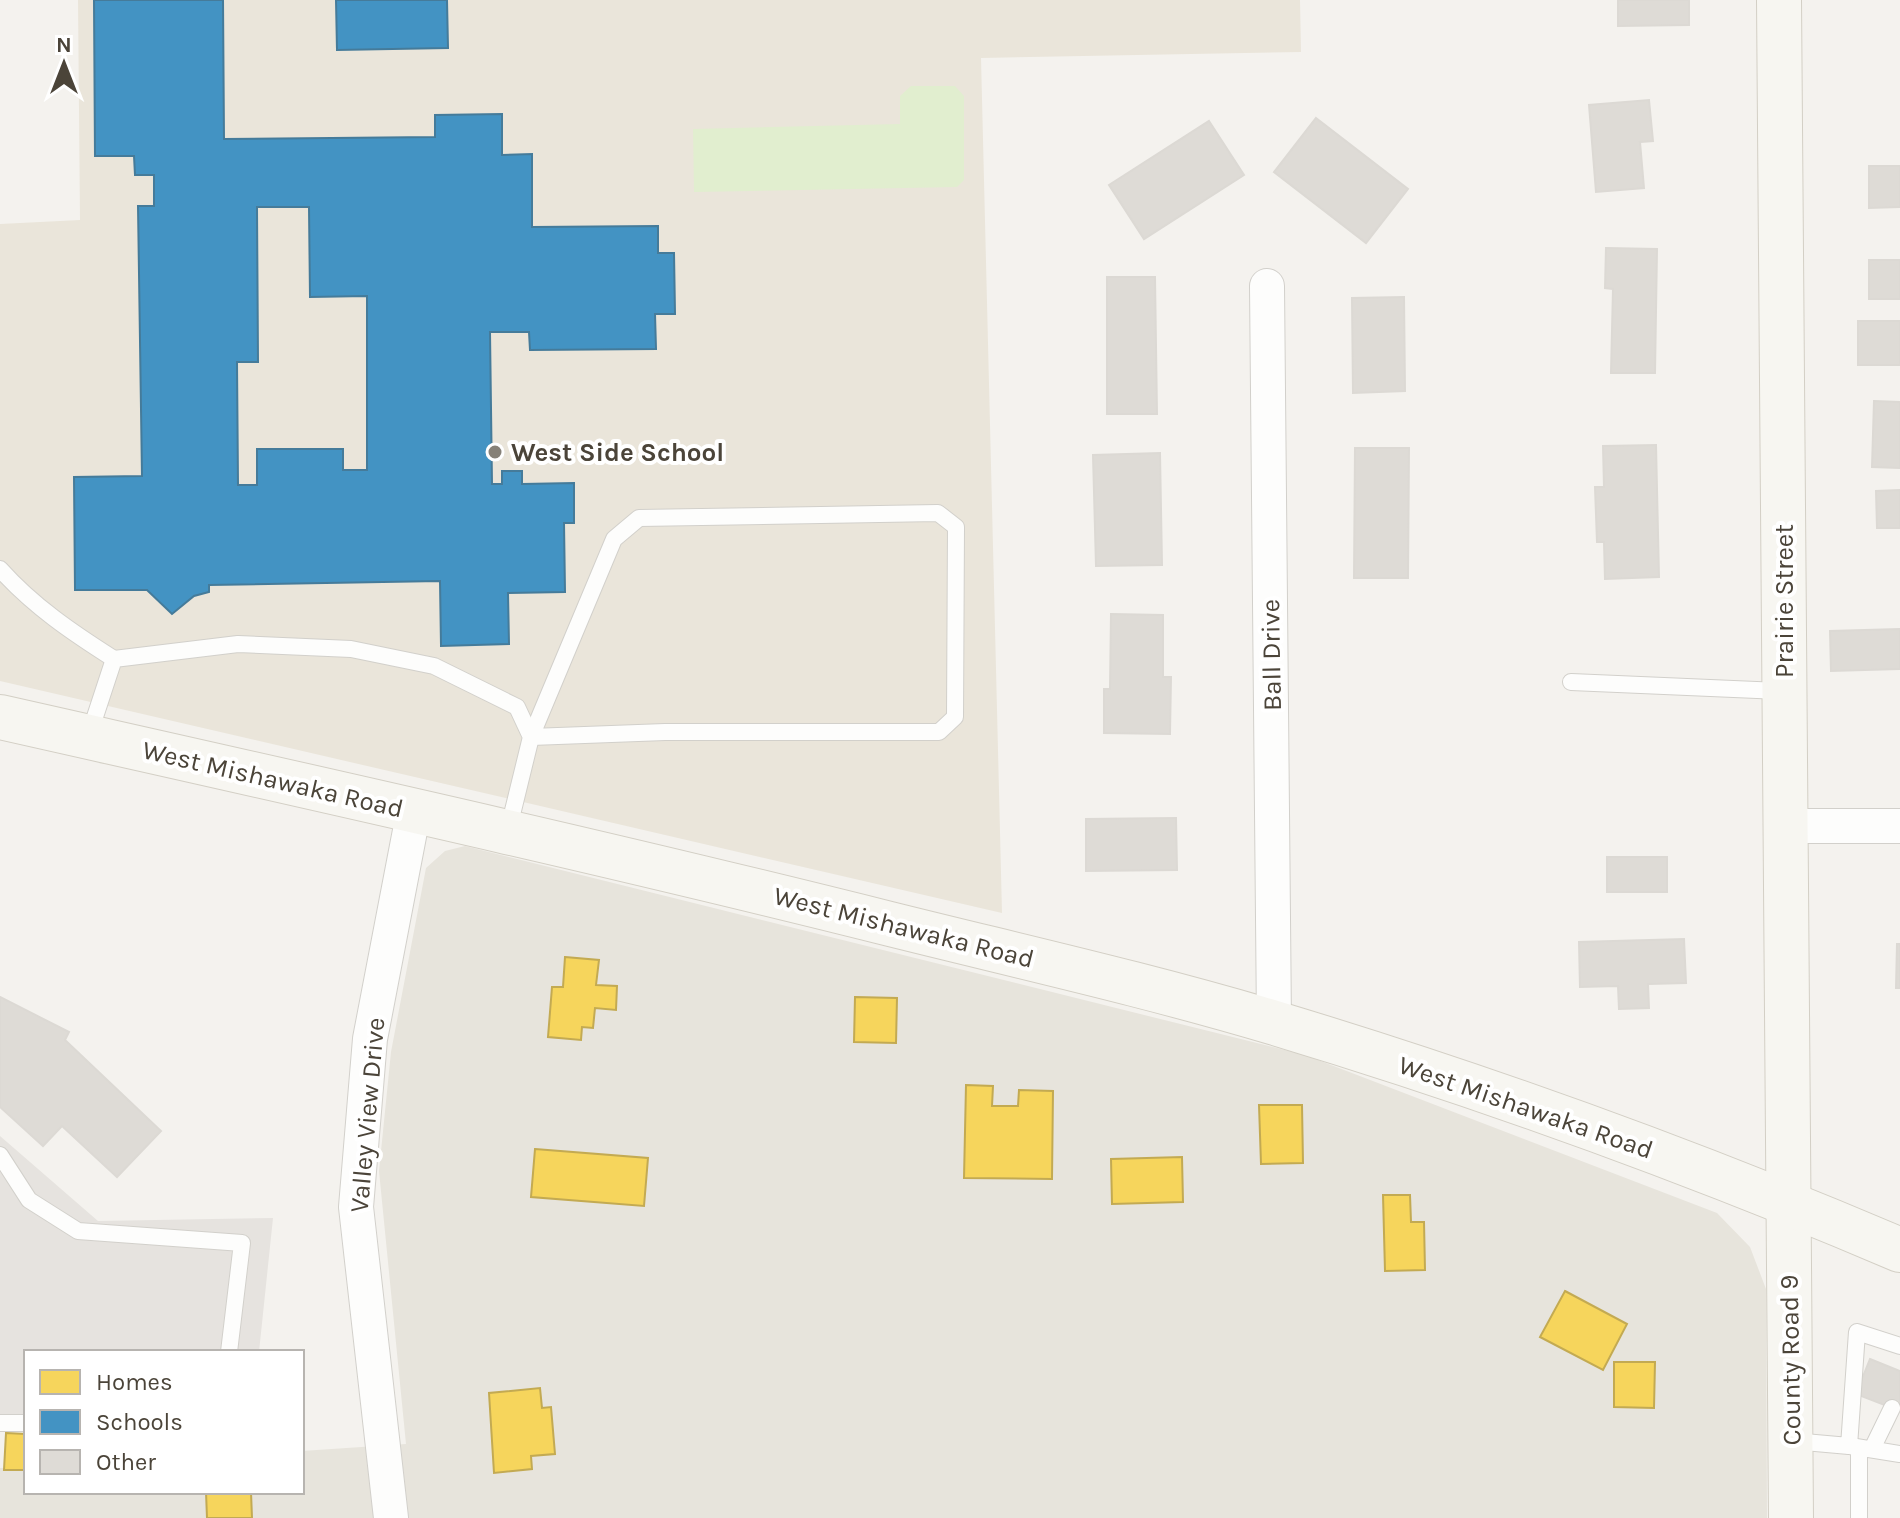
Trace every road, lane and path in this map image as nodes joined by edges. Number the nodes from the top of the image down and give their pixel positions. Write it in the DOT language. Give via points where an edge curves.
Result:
graph roads {
  1 [pos="1779,0"];
  2 [pos="1267,286"];
  3 [pos="0,569"];
  4 [pos="114,659"];
  5 [pos="1571,682"];
  6 [pos="1785,691"];
  7 [pos="0,717"];
  8 [pos="88,737"];
  9 [pos="531,737"];
  10 [pos="414,810"];
  11 [pos="1785,826"];
  12 [pos="1900,826"];
  13 [pos="508,832"];
  14 [pos="1274,1023"];
  15 [pos="0,1155"];
  16 [pos="1789,1203"];
  17 [pos="1900,1250"];
  18 [pos="1900,1346"];
  19 [pos="229,1350"];
  20 [pos="1892,1408"];
  21 [pos="0,1423"];
  22 [pos="24,1423"];
  23 [pos="1791,1441"];
  24 [pos="1860,1448"];
  25 [pos="1900,1454"];
  26 [pos="391,1518"];
  27 [pos="1791,1518"];
  28 [pos="1859,1518"];
  1 -- 6 [label="main road, Prairie Street"];
  2 -- 14 [label="street, Ball Drive"];
  3 -- 4 [label="lane" via="72,633"];
  4 -- 8 [label="lane"];
  4 -- 9 [label="lane" via="238,644 351,649 434,666 517,707"];
  5 -- 6 [label="lane"];
  6 -- 11 [label="main road, Prairie Street"];
  7 -- 8 [label="main road, West Mishawaka Road"];
  8 -- 10 [label="main road, West Mishawaka Road"];
  9 -- 9 [label="lane" via="939,732 955,717 956,527 938,513 639,518 614,539"];
  9 -- 13 [label="lane"];
  10 -- 13 [label="main road, West Mishawaka Road"];
  10 -- 26 [label="street, Valley View Drive" via="370,1039 356,1207"];
  11 -- 12 [label="street"];
  11 -- 16 [label="main road, Prairie Street"];
  13 -- 14 [label="main road, West Mishawaka Road"];
  14 -- 16 [label="main road, West Mishawaka Road" via="1646,1147"];
  15 -- 19 [label="lane" via="29,1200 78,1231 242,1243"];
  16 -- 17 [label="main road, West Mishawaka Road"];
  16 -- 23 [label="main road, County Road 9"];
  18 -- 24 [label="lane" via="1857,1332"];
  20 -- 24 [label="lane"];
  21 -- 22 [label="lane"];
  23 -- 24 [label="lane"];
  23 -- 27 [label="main road, County Road 9"];
  24 -- 25 [label="lane"];
  24 -- 28 [label="lane"];
}
